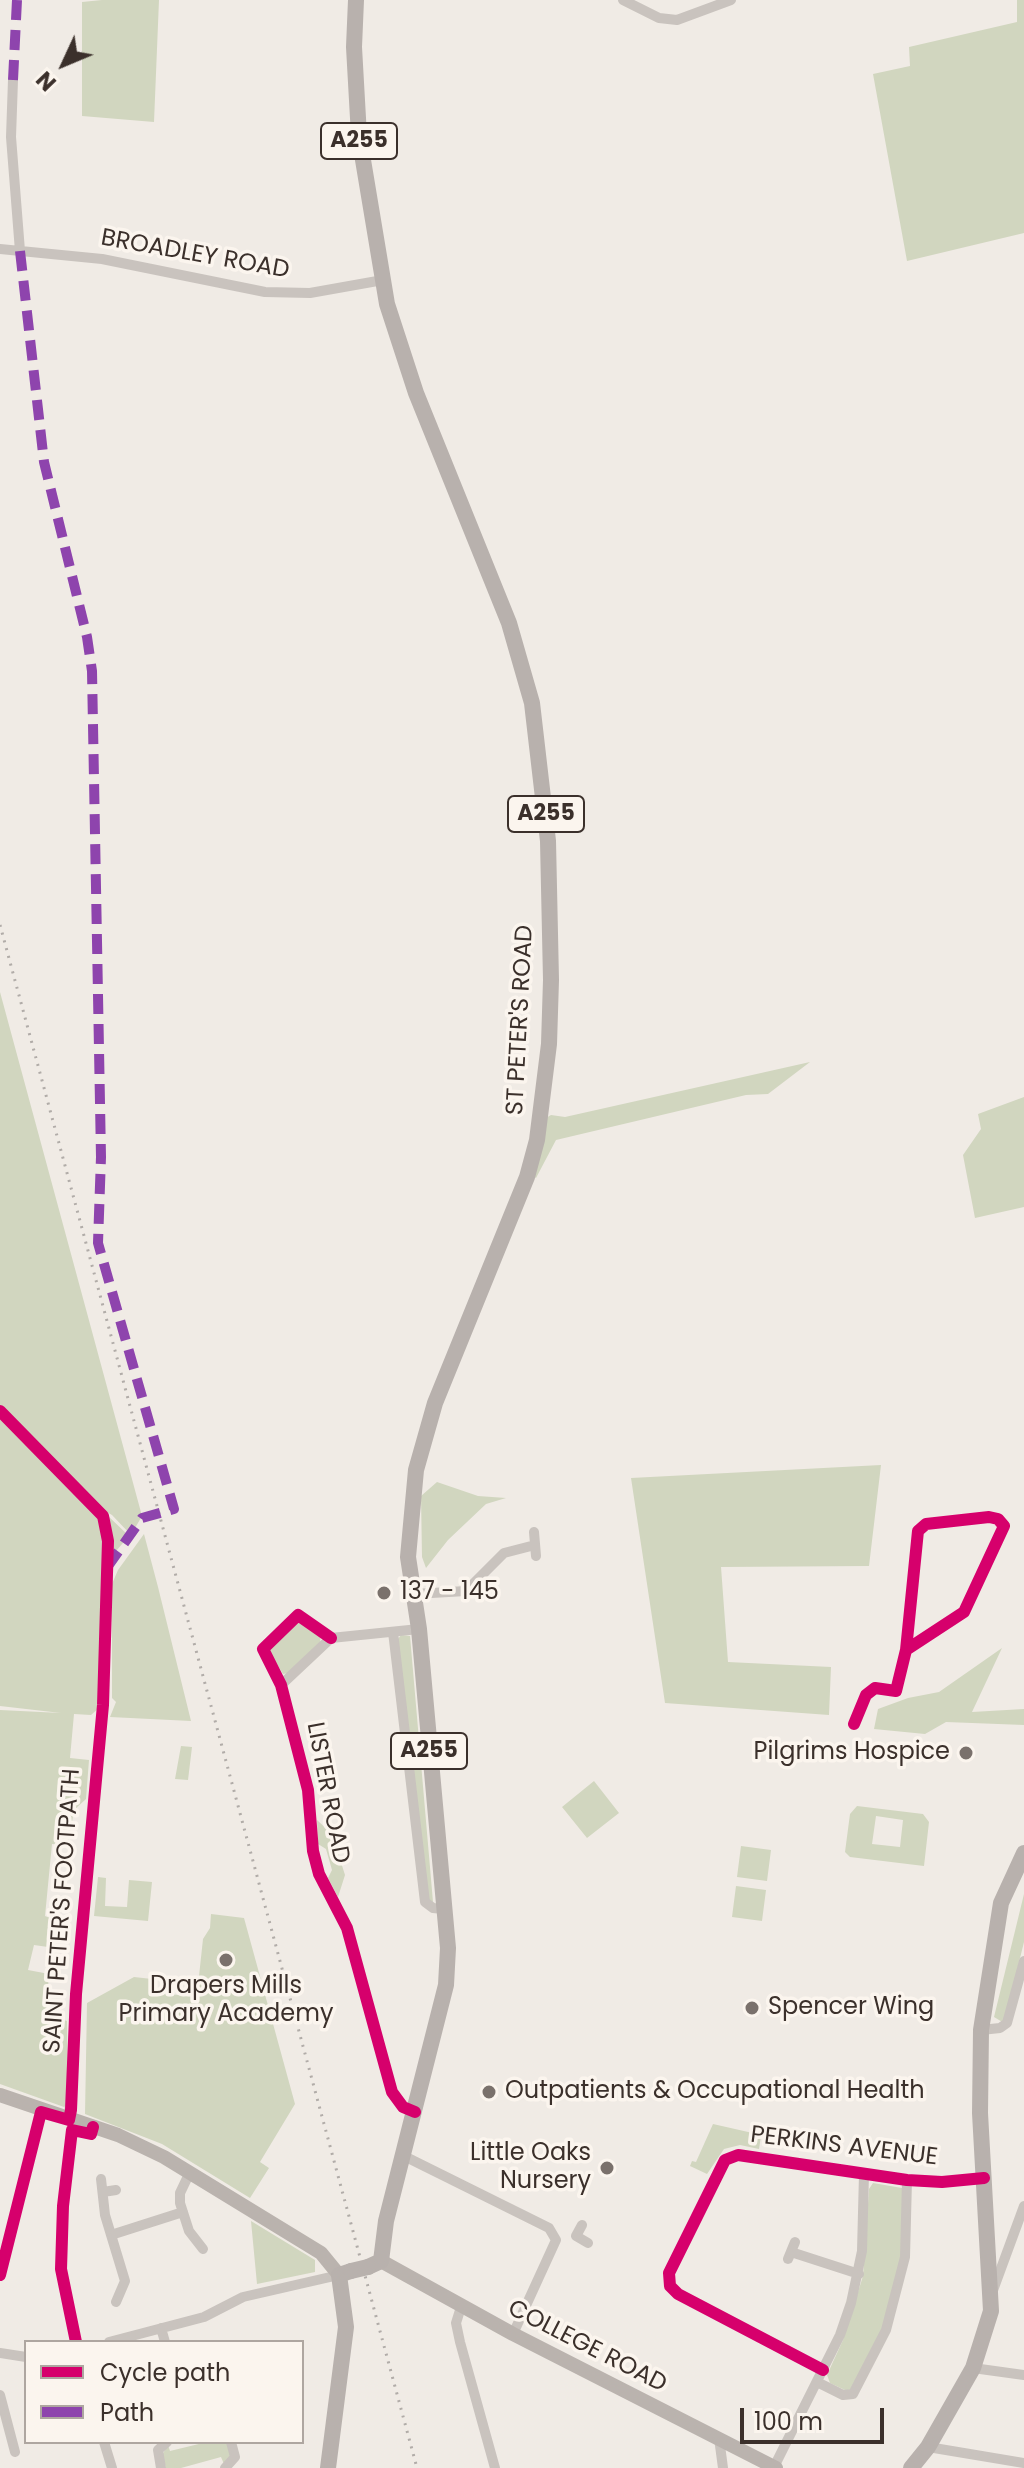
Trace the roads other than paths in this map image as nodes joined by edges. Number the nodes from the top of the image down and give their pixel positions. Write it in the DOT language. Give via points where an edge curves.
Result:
graph roads {
  1 [pos="356,0"];
  2 [pos="623,0"];
  3 [pos="731,0"];
  4 [pos="13,80"];
  5 [pos="0,249"];
  6 [pos="20,251"];
  7 [pos="383,280"];
  8 [pos="534,1532"];
  9 [pos="414,1594"];
  10 [pos="419,1629"];
  11 [pos="393,1632"];
  12 [pos="331,1638"];
  13 [pos="906,1650"];
  14 [pos="281,1685"];
  15 [pos="103,1705"];
  16 [pos="854,1724"];
  17 [pos="1024,1853"];
  18 [pos="443,1909"];
  19 [pos="1024,1961"];
  20 [pos="981,2030"];
  21 [pos="0,2095"];
  22 [pos="41,2112"];
  23 [pos="415,2112"];
  24 [pos="69,2120"];
  25 [pos="404,2156"];
  26 [pos="190,2172"];
  27 [pos="864,2174"];
  28 [pos="984,2178"];
  29 [pos="101,2179"];
  30 [pos="907,2180"];
  31 [pos="116,2190"];
  32 [pos="103,2192"];
  33 [pos="1024,2206"];
  34 [pos="183,2212"];
  35 [pos="582,2225"];
  36 [pos="111,2235"];
  37 [pos="576,2236"];
  38 [pos="556,2240"];
  39 [pos="588,2243"];
  40 [pos="203,2249"];
  41 [pos="791,2251"];
  42 [pos="374,2264"];
  43 [pos="345,2273"];
  44 [pos="859,2274"];
  45 [pos="0,2275"];
  46 [pos="992,2293"];
  47 [pos="116,2302"];
  48 [pos="461,2307"];
  49 [pos="161,2328"];
  50 [pos="513,2334"];
  51 [pos="116,2340"];
  52 [pos="164,2340"];
  53 [pos="0,2353"];
  54 [pos="24,2357"];
  55 [pos="973,2368"];
  56 [pos="823,2370"];
  57 [pos="1024,2375"];
  58 [pos="817,2382"];
  59 [pos="0,2395"];
  60 [pos="5,2434"];
  61 [pos="719,2438"];
  62 [pos="105,2444"];
  63 [pos="165,2444"];
  64 [pos="232,2444"];
  65 [pos="928,2447"];
  66 [pos="15,2452"];
  67 [pos="1024,2463"];
  68 [pos="112,2468"];
  69 [pos="161,2468"];
  70 [pos="225,2468"];
  71 [pos="328,2468"];
  72 [pos="495,2468"];
  73 [pos="723,2468"];
  74 [pos="775,2468"];
  75 [pos="911,2468"];
  1 -- 7 [label="main road, A255" via="359,136"];
  2 -- 3 [label="street" via="659,18 677,20"];
  4 -- 6 [label="street" via="11,137"];
  5 -- 6 [label="street, BROADLEY ROAD"];
  6 -- 7 [label="street, BROADLEY ROAD" via="102,259 265,292 310,293"];
  7 -- 9 [label="main road, ST PETER'S ROAD / A255" via="395,335 509,623 530,692 543,781 550,912 549,1044 537,1140 422,1447 408,1557"];
  8 -- 9 [label="street" via="536,1551 504,1553 466,1591"];
  9 -- 10 [label="main road, ST PETER'S ROAD / A255"];
  10 -- 11 [label="street"];
  10 -- 18 [label="main road, ST PETER'S ROAD / A255"];
  11 -- 12 [label="street"];
  11 -- 18 [label="street" via="425,1902"];
  12 -- 14 [label="street"];
  12 -- 14 [label="street, LISTER ROAD" via="298,1615 266,1644 265,1655"];
  13 -- 13 [label="street" via="964,1612 1004,1526 998,1519 926,1524 918,1531"];
  13 -- 16 [label="street" via="896,1691 875,1688 866,1695"];
  14 -- 23 [label="street, LISTER ROAD" via="308,1790 319,1874 347,1928 392,2092 403,2107"];
  15 -- 24 [label="street, SAINT PETER'S FOOTPATH"];
  17 -- 20 [label="main road" via="1001,1903"];
  18 -- 23 [label="main road, ST PETER'S ROAD / A255" via="448,1948 444,2006"];
  19 -- 20 [label="street" via="1007,2023"];
  20 -- 28 [label="main road"];
  21 -- 22 [label="main road"];
  22 -- 24 [label="main road"];
  22 -- 45 [label="street"];
  23 -- 25 [label="main road, ST PETER'S ROAD / A255"];
  24 -- 26 [label="main road" via="138,2144"];
  25 -- 38 [label="street" via="549,2228"];
  25 -- 42 [label="main road, ST PETER'S ROAD / A255"];
  26 -- 34 [label="street" via="180,2193"];
  26 -- 43 [label="main road"];
  27 -- 30 [label="street, PERKINS AVENUE"];
  27 -- 44 [label="street"];
  27 -- 56 [label="street, PERKINS AVENUE" via="730,2157 668,2278 678,2294"];
  28 -- 30 [label="street, PERKINS AVENUE"];
  28 -- 46 [label="main road"];
  29 -- 32 [label="street"];
  30 -- 58 [label="street" via="905,2257 886,2330 853,2394 843,2395"];
  31 -- 32 [label="street"];
  32 -- 36 [label="street"];
  33 -- 46 [label="street"];
  34 -- 36 [label="street"];
  34 -- 40 [label="street"];
  35 -- 37 [label="street"];
  36 -- 47 [label="street" via="125,2281"];
  37 -- 38 [label="street"];
  37 -- 39 [label="street"];
  38 -- 50 [label="street"];
  41 -- 44 [label="street"];
  42 -- 43 [label="main road, bridge"];
  42 -- 48 [label="main road, COLLEGE ROAD"];
  43 -- 49 [label="street" via="243,2297 204,2317"];
  43 -- 71 [label="main road" via="346,2327"];
  44 -- 56 [label="street"];
  46 -- 55 [label="main road" via="986,2335"];
  48 -- 50 [label="main road, COLLEGE ROAD"];
  48 -- 72 [label="street" via="456,2323 460,2342"];
  49 -- 51 [label="street"];
  49 -- 52 [label="street"];
  50 -- 61 [label="main road, COLLEGE ROAD"];
  53 -- 54 [label="street"];
  55 -- 57 [label="street"];
  55 -- 65 [label="main road"];
  56 -- 58 [label="street"];
  58 -- 74 [label="street"];
  59 -- 60 [label="street"];
  60 -- 66 [label="street"];
  61 -- 73 [label="street"];
  61 -- 74 [label="main road, COLLEGE ROAD"];
  62 -- 68 [label="street"];
  63 -- 69 [label="street" via="158,2450"];
  64 -- 70 [label="street" via="235,2457"];
  65 -- 67 [label="street"];
  65 -- 75 [label="main road"];
}
